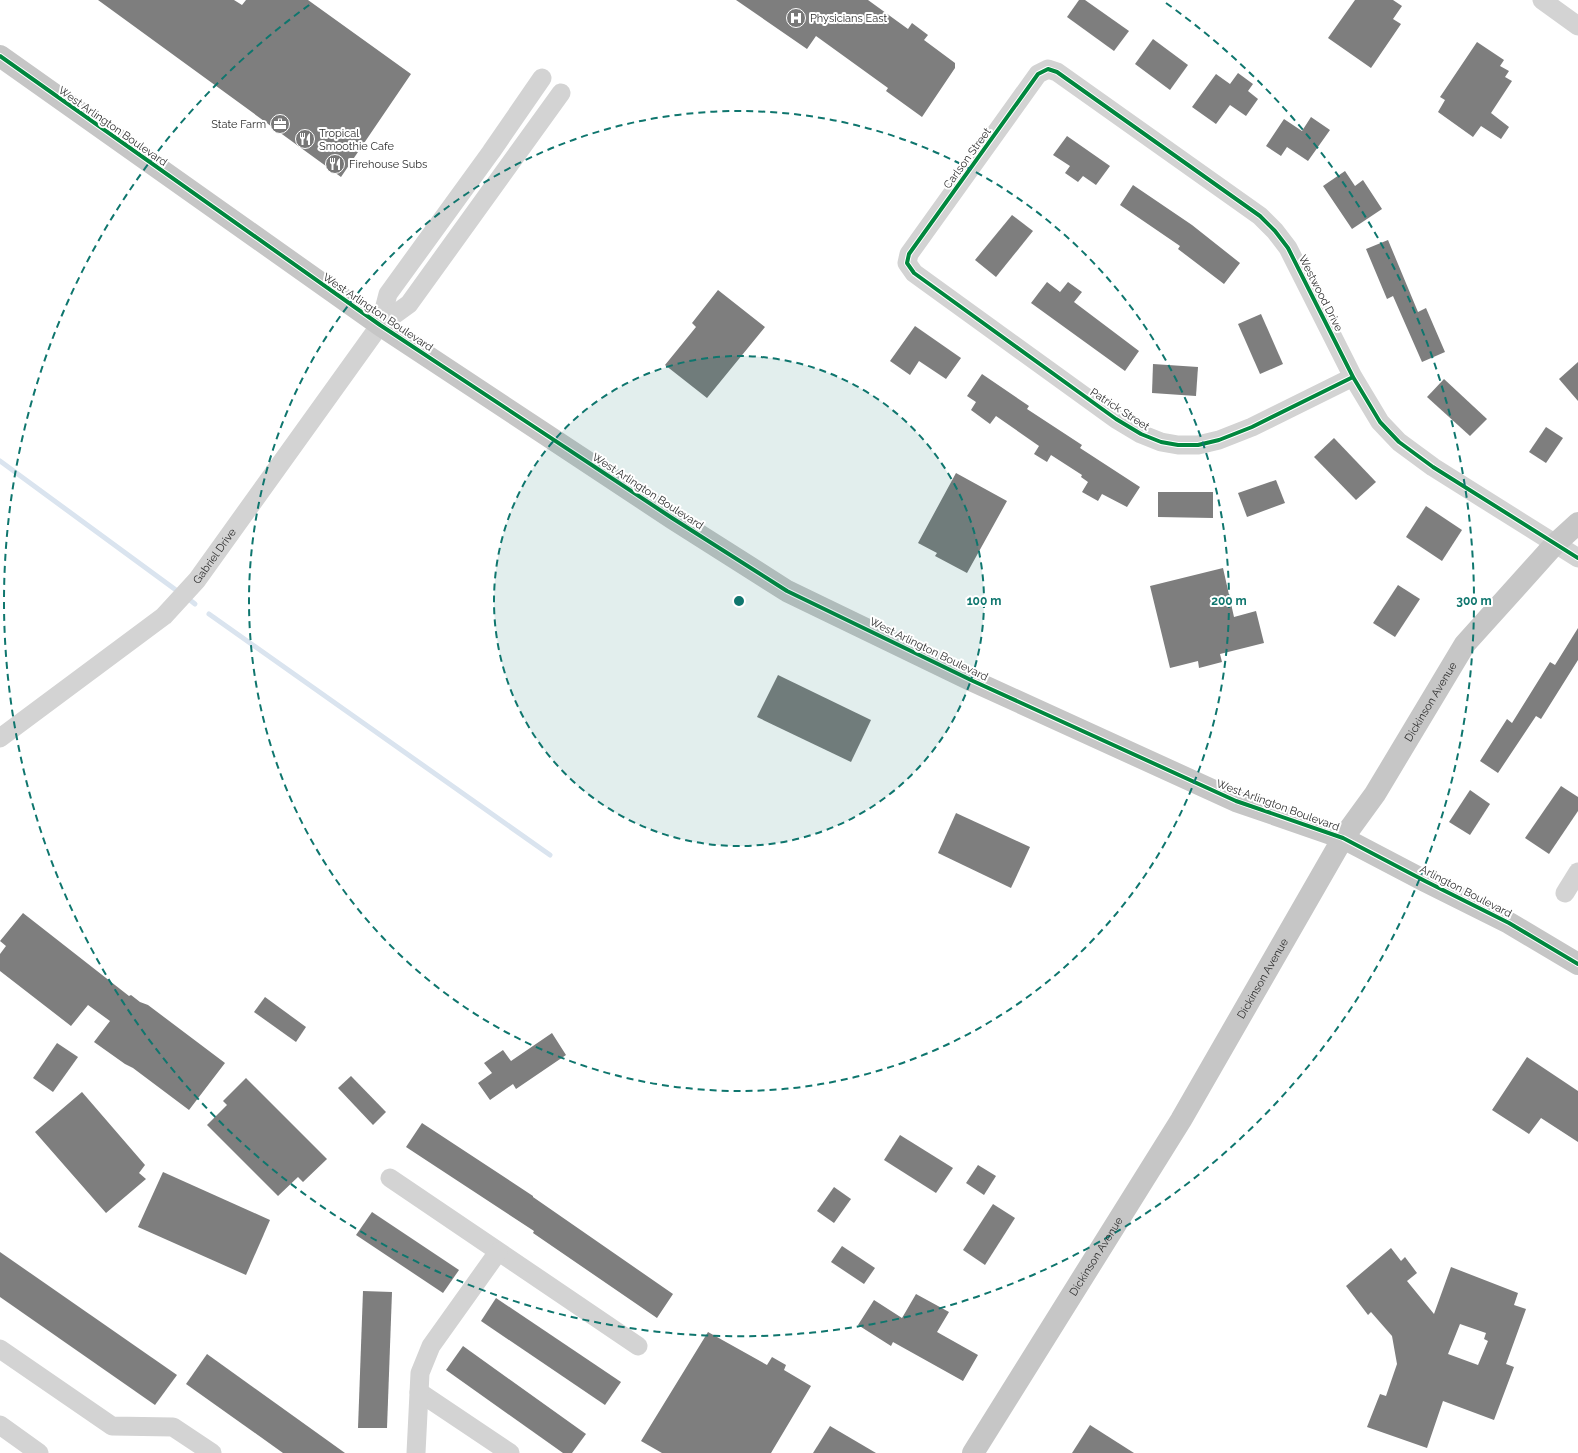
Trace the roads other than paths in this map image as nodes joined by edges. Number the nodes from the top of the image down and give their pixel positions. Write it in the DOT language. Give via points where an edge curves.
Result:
graph roads {
  1 [pos="1542,0"];
  2 [pos="1578,26"];
  3 [pos="0,56"];
  4 [pos="1048,69"];
  5 [pos="542,78"];
  6 [pos="561,92"];
  7 [pos="907,263"];
  8 [pos="380,325"];
  9 [pos="1353,377"];
  10 [pos="1578,524"];
  11 [pos="1555,544"];
  12 [pos="1578,558"];
  13 [pos="0,738"];
  14 [pos="1343,838"];
  15 [pos="1578,872"];
  16 [pos="1565,893"];
  17 [pos="1578,964"];
  18 [pos="390,1178"];
  19 [pos="498,1252"];
  20 [pos="638,1346"];
  21 [pos="0,1349"];
  22 [pos="419,1392"];
  23 [pos="0,1425"];
  24 [pos="498,1450"];
  25 [pos="39,1453"];
  26 [pos="212,1453"];
  27 [pos="416,1453"];
  28 [pos="973,1453"];
  1 -- 2 [label="street"];
  3 -- 8 [label="main road, West Arlington Boulevard"];
  4 -- 7 [label="street, Carlson Street" via="1038,74 908,254"];
  4 -- 9 [label="street, Westwood Drive" via="1057,72 1260,216 1275,230 1288,248"];
  5 -- 8 [label="street" via="388,294"];
  6 -- 8 [label="street" via="408,304"];
  7 -- 9 [label="street, Patrick Street" via="914,274 1116,419 1161,442 1198,445 1219,440 1252,427"];
  8 -- 13 [label="street, Gabriel Drive" via="196,580 164,616"];
  8 -- 14 [label="main road, West Arlington Boulevard" via="672,518 788,590 980,684 1236,801"];
  9 -- 11 [label="street, Westwood Drive" via="1380,422 1399,442 1432,467"];
  10 -- 11 [label="main road, Dickinson Avenue"];
  11 -- 12 [label="street, Westwood Drive"];
  11 -- 14 [label="main road, Dickinson Avenue" via="1465,644 1375,794"];
  14 -- 17 [label="main road, Arlington Boulevard" via="1509,923"];
  14 -- 28 [label="main road, Dickinson Avenue" via="1181,1120"];
  15 -- 16 [label="street"];
  18 -- 19 [label="street"];
  19 -- 20 [label="street"];
  19 -- 22 [label="street" via="431,1346 420,1373"];
  21 -- 26 [label="street" via="112,1426 173,1426"];
  22 -- 24 [label="street"];
  22 -- 27 [label="street"];
  23 -- 25 [label="street"];
}
